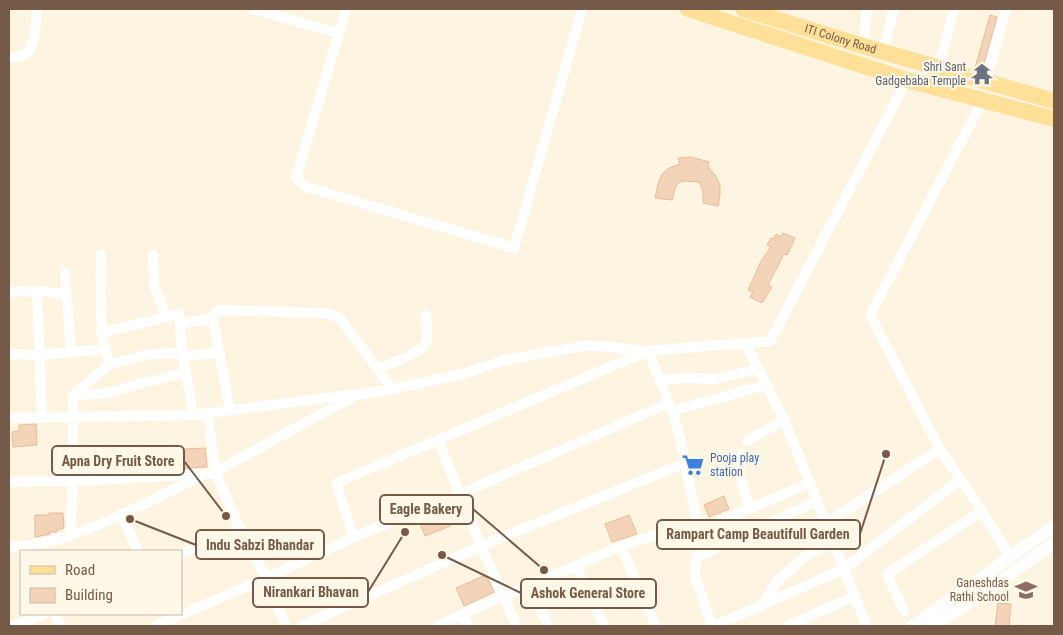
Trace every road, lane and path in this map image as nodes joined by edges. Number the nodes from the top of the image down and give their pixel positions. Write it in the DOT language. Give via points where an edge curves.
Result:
graph roads {
  1 [pos="37,9"];
  2 [pos="253,9"];
  3 [pos="346,9"];
  4 [pos="582,9"];
  5 [pos="688,9"];
  6 [pos="743,9"];
  7 [pos="867,9"];
  8 [pos="894,9"];
  9 [pos="954,9"];
  10 [pos="1006,9"];
  11 [pos="782,15"];
  12 [pos="338,33"];
  13 [pos="873,49"];
  14 [pos="9,58"];
  15 [pos="938,68"];
  16 [pos="907,80"];
  17 [pos="986,81"];
  18 [pos="983,100"];
  19 [pos="1054,101"];
  20 [pos="1054,119"];
  21 [pos="101,254"];
  22 [pos="153,255"];
  23 [pos="65,272"];
  24 [pos="37,291"];
  25 [pos="9,292"];
  26 [pos="66,294"];
  27 [pos="426,315"];
  28 [pos="166,317"];
  29 [pos="213,318"];
  30 [pos="180,324"];
  31 [pos="101,333"];
  32 [pos="745,342"];
  33 [pos="104,349"];
  34 [pos="648,351"];
  35 [pos="71,352"];
  36 [pos="220,352"];
  37 [pos="9,354"];
  38 [pos="183,354"];
  39 [pos="39,355"];
  40 [pos="110,364"];
  41 [pos="377,369"];
  42 [pos="758,369"];
  43 [pos="186,372"];
  44 [pos="660,380"];
  45 [pos="765,385"];
  46 [pos="392,389"];
  47 [pos="356,394"];
  48 [pos="73,395"];
  49 [pos="670,407"];
  50 [pos="230,411"];
  51 [pos="208,414"];
  52 [pos="194,415"];
  53 [pos="72,417"];
  54 [pos="9,418"];
  55 [pos="42,418"];
  56 [pos="784,420"];
  57 [pos="438,440"];
  58 [pos="747,441"];
  59 [pos="940,450"];
  60 [pos="738,454"];
  61 [pos="685,463"];
  62 [pos="210,473"];
  63 [pos="961,479"];
  64 [pos="73,481"];
  65 [pos="9,482"];
  66 [pos="810,483"];
  67 [pos="460,494"];
  68 [pos="817,501"];
  69 [pos="750,509"];
  70 [pos="982,511"];
  71 [pos="121,514"];
  72 [pos="693,524"];
  73 [pos="825,524"];
  74 [pos="1054,526"];
  75 [pos="240,530"];
  76 [pos="70,536"];
  77 [pos="354,537"];
  78 [pos="832,543"];
  79 [pos="1054,543"];
  80 [pos="480,546"];
  81 [pos="621,546"];
  82 [pos="9,547"];
  83 [pos="26,549"];
  84 [pos="138,550"];
  85 [pos="182,554"];
  86 [pos="701,554"];
  87 [pos="1010,557"];
  88 [pos="576,566"];
  89 [pos="844,569"];
  90 [pos="266,578"];
  91 [pos="530,586"];
  92 [pos="502,596"];
  93 [pos="855,596"];
  94 [pos="762,605"];
  95 [pos="182,611"];
  96 [pos="904,611"];
  97 [pos="42,615"];
  98 [pos="463,615"];
  99 [pos="167,617"];
  100 [pos="12,626"];
  101 [pos="154,626"];
  102 [pos="286,626"];
  103 [pos="301,626"];
  104 [pos="437,626"];
  105 [pos="468,626"];
  106 [pos="517,626"];
  107 [pos="549,626"];
  108 [pos="604,626"];
  109 [pos="656,626"];
  110 [pos="713,626"];
  111 [pos="786,626"];
  112 [pos="867,626"];
  113 [pos="913,626"];
  114 [pos="934,626"];
  1 -- 14 [label="street" via="32,47 23,55"];
  2 -- 12 [label="street"];
  3 -- 12 [label="street"];
  4 -- 12 [label="street" via="514,248 306,188 296,178"];
  5 -- 16 [label="main road"];
  6 -- 11 [label="main road, ITI Colony Road"];
  7 -- 13 [label="street"];
  8 -- 13 [label="street"];
  9 -- 15 [label="street"];
  10 -- 17 [label="street"];
  11 -- 13 [label="main road, ITI Colony Road"];
  13 -- 15 [label="main road, ITI Colony Road"];
  13 -- 19 [label="main road" via="880,59 895,64"];
  15 -- 17 [label="main road, ITI Colony Road"];
  16 -- 18 [label="main road"];
  16 -- 32 [label="street" via="770,341"];
  17 -- 19 [label="main road, ITI Colony Road"];
  18 -- 20 [label="main road"];
  18 -- 59 [label="street" via="870,315"];
  21 -- 31 [label="street"];
  22 -- 28 [label="street" via="154,285"];
  23 -- 26 [label="street"];
  24 -- 25 [label="street"];
  24 -- 26 [label="street"];
  24 -- 39 [label="street"];
  26 -- 35 [label="street"];
  27 -- 41 [label="street" via="425,346"];
  28 -- 30 [label="street" via="178,314"];
  28 -- 31 [label="street"];
  29 -- 30 [label="street"];
  29 -- 36 [label="street"];
  29 -- 41 [label="street" via="217,310 325,313 340,318"];
  30 -- 38 [label="street"];
  31 -- 33 [label="street"];
  32 -- 34 [label="street"];
  32 -- 42 [label="street"];
  33 -- 35 [label="street"];
  33 -- 40 [label="street"];
  34 -- 44 [label="street"];
  34 -- 46 [label="street" via="589,345 504,360 463,374"];
  34 -- 57 [label="street"];
  35 -- 39 [label="street"];
  36 -- 38 [label="street"];
  36 -- 50 [label="street"];
  37 -- 39 [label="street"];
  38 -- 40 [label="street" via="149,354"];
  38 -- 43 [label="street"];
  39 -- 55 [label="street"];
  40 -- 48 [label="street"];
  41 -- 46 [label="street"];
  42 -- 44 [label="street" via="715,379"];
  42 -- 45 [label="street"];
  43 -- 48 [label="street" via="102,394"];
  43 -- 52 [label="street"];
  44 -- 49 [label="street"];
  45 -- 49 [label="street"];
  45 -- 56 [label="street"];
  46 -- 47 [label="street"];
  47 -- 50 [label="street"];
  47 -- 62 [label="street"];
  48 -- 53 [label="street"];
  49 -- 61 [label="street"];
  49 -- 67 [label="street"];
  50 -- 51 [label="street"];
  51 -- 52 [label="street"];
  51 -- 62 [label="street"];
  52 -- 53 [label="street"];
  53 -- 55 [label="street"];
  53 -- 64 [label="street"];
  54 -- 55 [label="street"];
  56 -- 58 [label="street"];
  56 -- 66 [label="street"];
  57 -- 67 [label="street"];
  57 -- 77 [label="street" via="336,483"];
  59 -- 63 [label="street"];
  59 -- 73 [label="street"];
  60 -- 69 [label="street" via="740,477"];
  61 -- 72 [label="street"];
  61 -- 80 [label="street"];
  62 -- 64 [label="street"];
  62 -- 71 [label="street"];
  62 -- 75 [label="street"];
  63 -- 70 [label="street"];
  63 -- 89 [label="street"];
  64 -- 65 [label="street"];
  64 -- 76 [label="street"];
  66 -- 68 [label="street"];
  66 -- 69 [label="street"];
  67 -- 77 [label="street"];
  67 -- 80 [label="street"];
  68 -- 73 [label="street"];
  68 -- 86 [label="street"];
  69 -- 72 [label="street" via="711,525"];
  70 -- 87 [label="street"];
  70 -- 96 [label="street" via="887,574"];
  71 -- 76 [label="street"];
  71 -- 84 [label="street"];
  72 -- 81 [label="street"];
  72 -- 86 [label="street"];
  73 -- 78 [label="street"];
  74 -- 87 [label="street"];
  75 -- 85 [label="street"];
  75 -- 90 [label="street"];
  76 -- 83 [label="street"];
  77 -- 90 [label="street"];
  78 -- 89 [label="street"];
  78 -- 94 [label="street" via="806,556 778,580"];
  79 -- 114 [label="street"];
  80 -- 92 [label="street"];
  80 -- 103 [label="street"];
  81 -- 88 [label="street"];
  81 -- 109 [label="street"];
  82 -- 83 [label="street"];
  86 -- 110 [label="street" via="696,557 695,576"];
  87 -- 113 [label="street"];
  88 -- 91 [label="street"];
  88 -- 108 [label="street"];
  89 -- 93 [label="street"];
  89 -- 94 [label="street"];
  90 -- 95 [label="street"];
  90 -- 102 [label="street"];
  91 -- 92 [label="street"];
  91 -- 107 [label="street"];
  92 -- 98 [label="street"];
  92 -- 106 [label="street"];
  93 -- 111 [label="street"];
  93 -- 112 [label="street"];
  94 -- 110 [label="street"];
  97 -- 100 [label="street"];
  98 -- 104 [label="street"];
  98 -- 105 [label="street"];
  99 -- 101 [label="street"];
}
